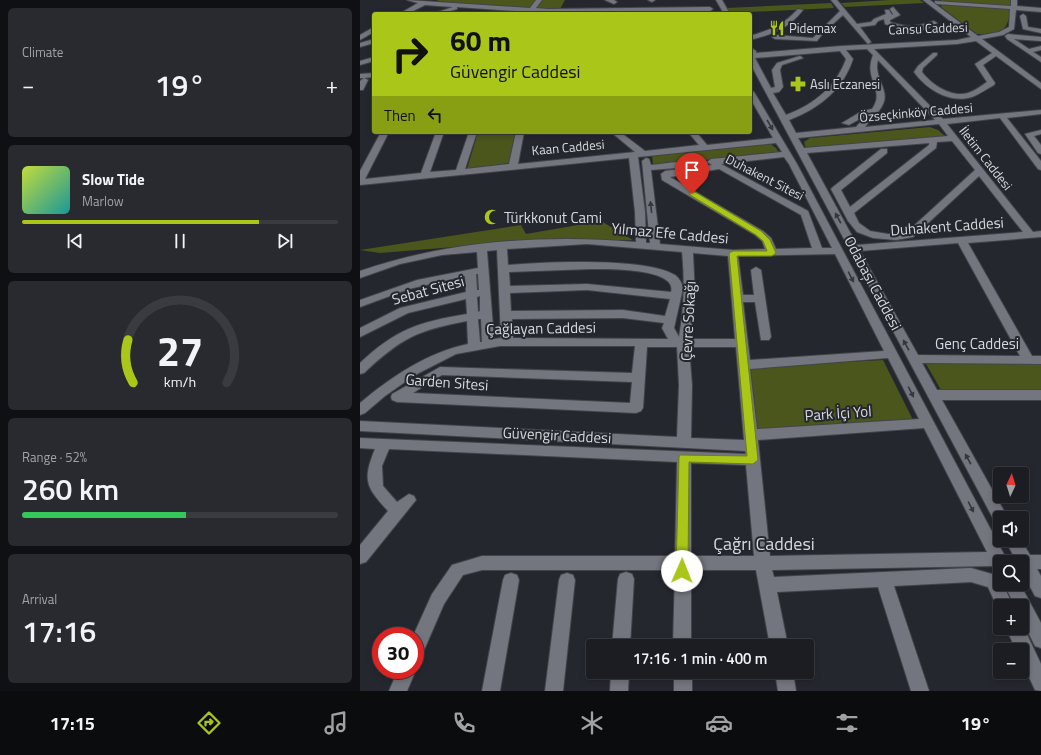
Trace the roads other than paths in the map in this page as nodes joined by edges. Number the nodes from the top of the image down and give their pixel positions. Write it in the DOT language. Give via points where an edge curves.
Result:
graph roads {
  1 [pos="410,0"];
  2 [pos="539,0"];
  3 [pos="708,0"];
  4 [pos="718,0"];
  5 [pos="834,0"];
  6 [pos="926,0"];
  7 [pos="1014,0"];
  8 [pos="428,1"];
  9 [pos="937,3"];
  10 [pos="462,5"];
  11 [pos="1014,8"];
  12 [pos="562,10"];
  13 [pos="800,10"];
  14 [pos="1041,10"];
  15 [pos="710,11"];
  16 [pos="406,12"];
  17 [pos="441,12"];
  18 [pos="465,12"];
  19 [pos="518,12"];
  20 [pos="533,12"];
  21 [pos="694,12"];
  22 [pos="726,12"];
  23 [pos="843,12"];
  24 [pos="1014,15"];
  25 [pos="1032,17"];
  26 [pos="886,23"];
  27 [pos="934,23"];
  28 [pos="873,24"];
  29 [pos="855,26"];
  30 [pos="372,30"];
  31 [pos="909,30"];
  32 [pos="1041,31"];
  33 [pos="1001,34"];
  34 [pos="903,36"];
  35 [pos="752,37"];
  36 [pos="1011,37"];
  37 [pos="360,38"];
  38 [pos="775,38"];
  39 [pos="877,39"];
  40 [pos="896,39"];
  41 [pos="976,39"];
  42 [pos="1041,39"];
  43 [pos="372,42"];
  44 [pos="360,45"];
  45 [pos="869,45"];
  46 [pos="765,47"];
  47 [pos="1041,48"];
  48 [pos="843,50"];
  49 [pos="752,51"];
  50 [pos="1027,51"];
  51 [pos="996,53"];
  52 [pos="877,54"];
  53 [pos="935,54"];
  54 [pos="372,60"];
  55 [pos="1041,60"];
  56 [pos="360,63"];
  57 [pos="372,69"];
  58 [pos="360,70"];
  59 [pos="372,76"];
  60 [pos="361,79"];
  61 [pos="372,79"];
  62 [pos="1041,87"];
  63 [pos="360,88"];
  64 [pos="769,91"];
  65 [pos="752,95"];
  66 [pos="873,112"];
  67 [pos="1041,112"];
  68 [pos="1002,116"];
  69 [pos="784,119"];
  70 [pos="941,122"];
  71 [pos="846,123"];
  72 [pos="859,129"];
  73 [pos="1041,132"];
  74 [pos="383,134"];
  75 [pos="439,134"];
  76 [pos="472,134"];
  77 [pos="520,134"];
  78 [pos="617,134"];
  79 [pos="694,134"];
  80 [pos="793,136"];
  81 [pos="954,138"];
  82 [pos="779,140"];
  83 [pos="933,140"];
  84 [pos="705,148"];
  85 [pos="802,151"];
  86 [pos="884,151"];
  87 [pos="1041,151"];
  88 [pos="640,154"];
  89 [pos="787,154"];
  90 [pos="513,165"];
  91 [pos="1041,167"];
  92 [pos="647,168"];
  93 [pos="979,171"];
  94 [pos="460,172"];
  95 [pos="424,176"];
  96 [pos="360,181"];
  97 [pos="849,212"];
  98 [pos="1041,234"];
  99 [pos="1030,235"];
  100 [pos="961,240"];
  101 [pos="641,244"];
  102 [pos="502,246"];
  103 [pos="655,246"];
  104 [pos="482,247"];
  105 [pos="687,248"];
  106 [pos="854,248"];
  107 [pos="837,250"];
  108 [pos="818,252"];
  109 [pos="733,253"];
  110 [pos="772,253"];
  111 [pos="504,269"];
  112 [pos="483,270"];
  113 [pos="756,270"];
  114 [pos="470,272"];
  115 [pos="360,275"];
  116 [pos="504,290"];
  117 [pos="484,292"];
  118 [pos="473,294"];
  119 [pos="676,296"];
  120 [pos="737,298"];
  121 [pos="760,298"];
  122 [pos="360,304"];
  123 [pos="486,314"];
  124 [pos="506,315"];
  125 [pos="471,317"];
  126 [pos="670,320"];
  127 [pos="360,333"];
  128 [pos="765,337"];
  129 [pos="507,342"];
  130 [pos="488,343"];
  131 [pos="641,343"];
  132 [pos="680,343"];
  133 [pos="740,343"];
  134 [pos="474,346"];
  135 [pos="892,354"];
  136 [pos="914,359"];
  137 [pos="1028,360"];
  138 [pos="1041,360"];
  139 [pos="743,365"];
  140 [pos="360,370"];
  141 [pos="638,378"];
  142 [pos="933,395"];
  143 [pos="1041,395"];
  144 [pos="360,410"];
  145 [pos="928,423"];
  146 [pos="360,426"];
  147 [pos="751,440"];
  148 [pos="360,443"];
  149 [pos="384,444"];
  150 [pos="684,450"];
  151 [pos="753,460"];
  152 [pos="409,500"];
  153 [pos="397,511"];
  154 [pos="996,511"];
  155 [pos="996,555"];
  156 [pos="360,557"];
  157 [pos="993,560"];
  158 [pos="1029,562"];
  159 [pos="1041,562"];
  160 [pos="682,563"];
  161 [pos="763,563"];
  162 [pos="1029,569"];
  163 [pos="626,579"];
  164 [pos="884,579"];
  165 [pos="511,580"];
  166 [pos="567,580"];
  167 [pos="767,585"];
  168 [pos="1016,591"];
  169 [pos="1041,591"];
  170 [pos="1001,599"];
  171 [pos="424,631"];
  172 [pos="1018,635"];
  173 [pos="622,639"];
  174 [pos="682,639"];
  175 [pos="778,639"];
  176 [pos="1041,640"];
  177 [pos="403,679"];
  178 [pos="620,679"];
  179 [pos="683,679"];
  180 [pos="785,679"];
  181 [pos="1041,684"];
  182 [pos="398,691"];
  183 [pos="491,691"];
  184 [pos="554,691"];
  185 [pos="619,691"];
  186 [pos="683,691"];
  187 [pos="787,691"];
  188 [pos="920,691"];
  1 -- 8 [label="street"];
  2 -- 20 [label="street"];
  3 -- 15 [label="street"];
  4 -- 22 [label="street"];
  5 -- 23 [label="street, İletim Caddesi"];
  6 -- 9 [label="street"];
  7 -- 11 [label="street"];
  8 -- 10 [label="street"];
  8 -- 16 [label="street"];
  9 -- 11 [label="street"];
  9 -- 41 [label="street"];
  10 -- 17 [label="street"];
  10 -- 19 [label="street"];
  11 -- 14 [label="street"];
  11 -- 24 [label="street"];
  12 -- 15 [label="street"];
  12 -- 20 [label="street"];
  13 -- 35 [label="street" via="780,28"];
  15 -- 21 [label="street"];
  18 -- 19 [label="street" via="475,9"];
  19 -- 20 [label="street"];
  23 -- 29 [label="street, İletim Caddesi"];
  23 -- 38 [label="street" via="822,30 815,40"];
  24 -- 25 [label="street"];
  24 -- 33 [label="street" via="1012,28"];
  25 -- 32 [label="street" via="1025,28"];
  26 -- 28 [label="street"];
  26 -- 28 [label="street" via="887,19 897,15 890,9 889,14"];
  26 -- 31 [label="street"];
  27 -- 31 [label="street"];
  28 -- 29 [label="street"];
  29 -- 45 [label="street, İletim Caddesi"];
  30 -- 37 [label="street"];
  31 -- 34 [label="street"];
  33 -- 36 [label="street"];
  33 -- 41 [label="street, Cansu Caddesi"];
  36 -- 42 [label="street"];
  36 -- 50 [label="street" via="1009,38"];
  39 -- 40 [label="street"];
  41 -- 45 [label="street, Cansu Caddesi"];
  41 -- 51 [label="street"];
  43 -- 44 [label="street"];
  45 -- 46 [label="street, Cansu Caddesi"];
  45 -- 48 [label="street, Cansu Caddesi"];
  45 -- 52 [label="street, İletim Caddesi"];
  47 -- 50 [label="street"];
  48 -- 49 [label="street, Cansu Caddesi"];
  48 -- 64 [label="street" via="787,60 776,70 779,87"];
  48 -- 69 [label="street" via="850,59 835,85 809,108"];
  49 -- 64 [label="street, Odabaşı Caddesi"];
  50 -- 55 [label="street"];
  51 -- 53 [label="street" via="979,64 992,83 967,96 947,93 923,80 918,72 920,67"];
  51 -- 62 [label="street"];
  52 -- 66 [label="street" via="873,74 881,91 881,99"];
  52 -- 70 [label="street, İletim Caddesi"];
  54 -- 56 [label="street"];
  57 -- 58 [label="street"];
  59 -- 60 [label="street"];
  60 -- 61 [label="street"];
  60 -- 63 [label="street"];
  64 -- 69 [label="street, Odabaşı Caddesi"];
  65 -- 82 [label="street, Odabaşı Caddesi, one-way"];
  66 -- 71 [label="street"];
  66 -- 72 [label="street"];
  67 -- 68 [label="street, Özseçkinköy Caddesi"];
  68 -- 70 [label="street, Özseçkinköy Caddesi"];
  68 -- 91 [label="street"];
  69 -- 80 [label="street, Odabaşı Caddesi"];
  70 -- 72 [label="street, Özseçkinköy Caddesi"];
  70 -- 81 [label="street, İletim Caddesi"];
  72 -- 80 [label="street, Özseçkinköy Caddesi"];
  73 -- 87 [label="street" via="1029,134"];
  74 -- 96 [label="street"];
  75 -- 95 [label="street"];
  76 -- 94 [label="street"];
  77 -- 90 [label="street"];
  78 -- 88 [label="street"];
  79 -- 84 [label="street"];
  80 -- 85 [label="street, Odabaşı Caddesi"];
  81 -- 83 [label="street"];
  81 -- 93 [label="street, İletim Caddesi"];
  82 -- 84 [label="street, Kaan Caddesi"];
  82 -- 89 [label="street, Odabaşı Caddesi"];
  83 -- 85 [label="street"];
  83 -- 97 [label="street" via="933,146"];
  84 -- 88 [label="street, Kaan Caddesi"];
  106 -- 85 [label="street, Odabaşı Caddesi, one-way"];
  86 -- 97 [label="street" via="836,189"];
  88 -- 90 [label="street, Kaan Caddesi"];
  88 -- 92 [label="street"];
  88 -- 101 [label="street"];
  89 -- 92 [label="street"];
  89 -- 107 [label="street, Odabaşı Caddesi"];
  90 -- 94 [label="street, Kaan Caddesi"];
  103 -- 92 [label="street, one-way"];
  93 -- 97 [label="street" via="909,235 897,238 872,234 857,226"];
  93 -- 99 [label="street, İletim Caddesi"];
  94 -- 95 [label="street, Kaan Caddesi"];
  95 -- 96 [label="street, Kaan Caddesi"];
  98 -- 99 [label="street, Duhakent Caddesi"];
  99 -- 100 [label="street, Duhakent Caddesi"];
  100 -- 106 [label="street, Duhakent Caddesi"];
  100 -- 137 [label="street"];
  101 -- 102 [label="street, Yılmaz Efe Caddesi" via="587,241"];
  101 -- 103 [label="street, Yılmaz Efe Caddesi"];
  102 -- 104 [label="street, Yılmaz Efe Caddesi"];
  102 -- 111 [label="street"];
  103 -- 105 [label="street, Yılmaz Efe Caddesi"];
  104 -- 112 [label="street"];
  104 -- 115 [label="street, Yılmaz Efe Caddesi" via="442,252 397,262"];
  105 -- 109 [label="street, Yılmaz Efe Caddesi"];
  105 -- 132 [label="street, Çevre Sokağı" via="690,302 686,334"];
  136 -- 106 [label="street, Odabaşı Caddesi, one-way"];
  107 -- 108 [label="street, Yılmaz Efe Caddesi"];
  107 -- 135 [label="street, Odabaşı Caddesi, one-way"];
  108 -- 110 [label="street, Yılmaz Efe Caddesi"];
  108 -- 110 [label="street, Duhakent Sitesi" via="805,212 720,166 665,174 665,178 759,233 767,240"];
  109 -- 110 [label="street, Yılmaz Efe Caddesi"];
  109 -- 120 [label="street"];
  111 -- 116 [label="street"];
  111 -- 119 [label="street" via="579,265 660,272 672,278 678,288"];
  112 -- 114 [label="street, Sebat Sitesi"];
  112 -- 117 [label="street"];
  113 -- 121 [label="street"];
  114 -- 118 [label="street"];
  114 -- 122 [label="street, Sebat Sitesi" via="417,283"];
  116 -- 119 [label="street" via="587,287"];
  116 -- 124 [label="street"];
  117 -- 118 [label="street, Sebat Sitesi"];
  117 -- 123 [label="street"];
  118 -- 125 [label="street"];
  118 -- 127 [label="street, Sebat Sitesi" via="410,308 373,324"];
  119 -- 126 [label="street"];
  120 -- 121 [label="street"];
  120 -- 133 [label="street"];
  121 -- 128 [label="street"];
  123 -- 125 [label="street"];
  123 -- 130 [label="street"];
  124 -- 126 [label="street" via="623,314"];
  124 -- 129 [label="street"];
  125 -- 134 [label="street"];
  125 -- 140 [label="street" via="404,335 379,352"];
  126 -- 132 [label="street" via="668,328"];
  129 -- 130 [label="street, Çağlayan Caddesi"];
  129 -- 131 [label="street, Çağlayan Caddesi"];
  130 -- 134 [label="street, Çağlayan Caddesi"];
  131 -- 132 [label="street, Çağlayan Caddesi"];
  131 -- 141 [label="street, Garden Sitesi"];
  132 -- 133 [label="street, Çağlayan Caddesi"];
  132 -- 150 [label="street, Çevre Sokağı" via="685,366"];
  133 -- 139 [label="street"];
  134 -- 144 [label="street, Çağlayan Caddesi" via="453,350 411,372"];
  135 -- 139 [label="street"];
  135 -- 145 [label="street, Odabaşı Caddesi, one-way"];
  136 -- 137 [label="street, Genç Caddesi"];
  136 -- 142 [label="street, Odabaşı Caddesi"];
  137 -- 138 [label="street, Genç Caddesi"];
  139 -- 147 [label="street"];
  141 -- 141 [label="street, Garden Sitesi" via="636,408 397,397 440,371"];
  142 -- 143 [label="street"];
  154 -- 142 [label="street, Odabaşı Caddesi, one-way"];
  145 -- 147 [label="street, Park İçi Yol"];
  145 -- 155 [label="street, Odabaşı Caddesi, one-way"];
  146 -- 150 [label="street, Güvengir Caddesi"];
  147 -- 150 [label="street, Güvengir Caddesi"];
  147 -- 151 [label="street"];
  148 -- 149 [label="street, Güvengir Caddesi"];
  149 -- 150 [label="street, Güvengir Caddesi"];
  149 -- 153 [label="street" via="375,466 376,488"];
  150 -- 151 [label="street, Güvengir Caddesi"];
  150 -- 160 [label="street, Çevre Sokağı"];
  151 -- 161 [label="street"];
  152 -- 153 [label="street"];
  153 -- 156 [label="street"];
  157 -- 161 [label="street, Çağrı Caddesi"];
  158 -- 159 [label="street"];
  160 -- 161 [label="street, Çağrı Caddesi"];
  160 -- 171 [label="street, Çağrı Caddesi" via="482,563 458,570 438,599"];
  160 -- 174 [label="street, Çevre Sokağı"];
  161 -- 167 [label="street"];
  162 -- 169 [label="street"];
  163 -- 173 [label="street"];
  164 -- 167 [label="street"];
  164 -- 170 [label="street" via="971,575 993,581"];
  164 -- 188 [label="street"];
  165 -- 183 [label="street"];
  166 -- 184 [label="street"];
  167 -- 175 [label="street"];
  168 -- 176 [label="street"];
  172 -- 181 [label="street"];
  177 -- 182 [label="street"];
  178 -- 185 [label="street"];
  179 -- 186 [label="street"];
  180 -- 187 [label="street"];
}
